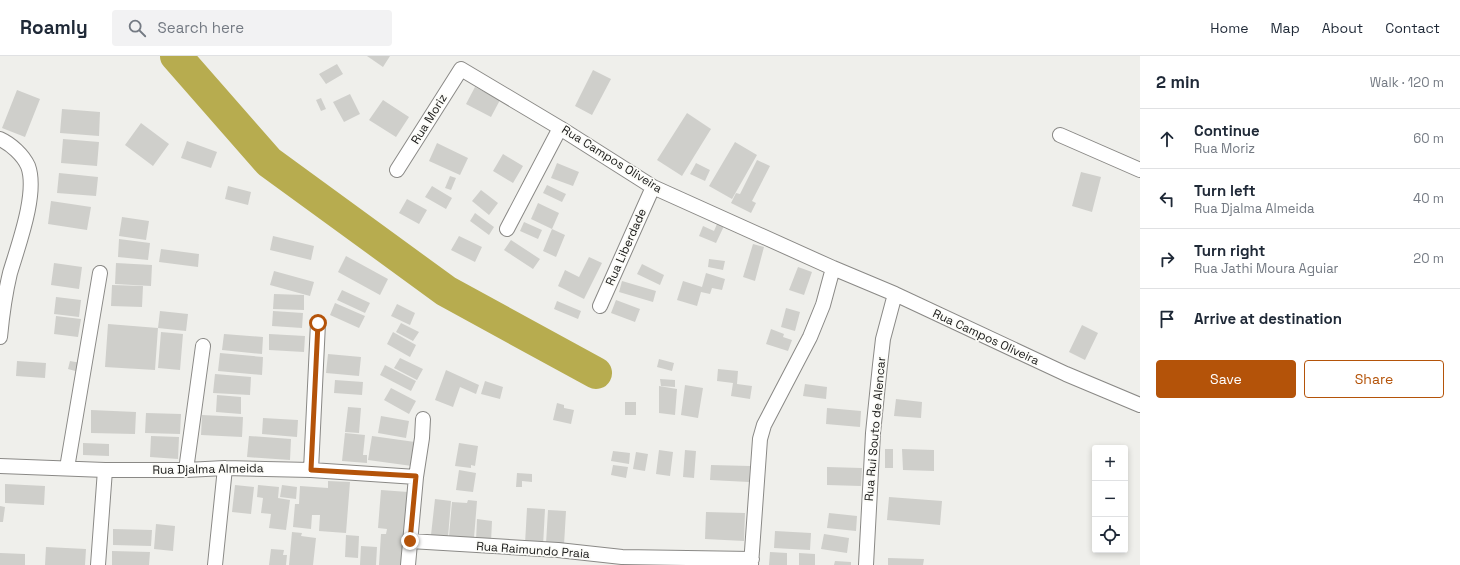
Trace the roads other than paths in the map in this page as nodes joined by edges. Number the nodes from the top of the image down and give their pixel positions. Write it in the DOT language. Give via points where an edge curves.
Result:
graph roads {
  1 [pos="462,69"];
  2 [pos="560,128"];
  3 [pos="1060,135"];
  4 [pos="0,139"];
  5 [pos="397,170"];
  6 [pos="1140,170"];
  7 [pos="653,187"];
  8 [pos="507,229"];
  9 [pos="833,268"];
  10 [pos="100,273"];
  11 [pos="5,274"];
  12 [pos="895,294"];
  13 [pos="600,306"];
  14 [pos="318,323"];
  15 [pos="0,337"];
  16 [pos="203,346"];
  17 [pos="1140,405"];
  18 [pos="423,419"];
  19 [pos="0,466"];
  20 [pos="67,468"];
  21 [pos="225,468"];
  22 [pos="105,470"];
  23 [pos="186,470"];
  24 [pos="311,470"];
  25 [pos="416,476"];
  26 [pos="410,541"];
  27 [pos="752,562"];
  28 [pos="98,565"];
  29 [pos="215,565"];
  30 [pos="408,565"];
  31 [pos="866,565"];
  1 -- 2 [label="street, Rua Campos Oliveira"];
  1 -- 5 [label="street, Rua Moriz"];
  2 -- 7 [label="street, Rua Campos Oliveira"];
  2 -- 8 [label="street"];
  3 -- 6 [label="street"];
  4 -- 11 [label="street" via="19,152 28,166 31,182 30,203"];
  7 -- 9 [label="street, Rua Campos Oliveira"];
  7 -- 13 [label="street, Rua Liberdade"];
  9 -- 12 [label="street, Rua Campos Oliveira"];
  9 -- 27 [label="street" via="823,305 810,337 764,424 760,439"];
  10 -- 20 [label="street"];
  11 -- 15 [label="street"];
  12 -- 17 [label="street, Rua Campos Oliveira" via="1066,374"];
  12 -- 31 [label="street, Rua Rui Souto de Alencar" via="880,358"];
  14 -- 24 [label="street"];
  16 -- 23 [label="street"];
  18 -- 25 [label="street"];
  19 -- 20 [label="street, Rua Djalma Almeida"];
  20 -- 22 [label="street, Rua Djalma Almeida"];
  21 -- 23 [label="street, Rua Djalma Almeida"];
  21 -- 24 [label="street, Rua Djalma Almeida"];
  21 -- 29 [label="street"];
  22 -- 23 [label="street, Rua Djalma Almeida"];
  22 -- 28 [label="street"];
  24 -- 25 [label="street, Rua Djalma Almeida"];
  25 -- 26 [label="street"];
  26 -- 27 [label="street, Rua Raimundo Praia" via="558,550 622,557"];
  26 -- 30 [label="street"];
}
